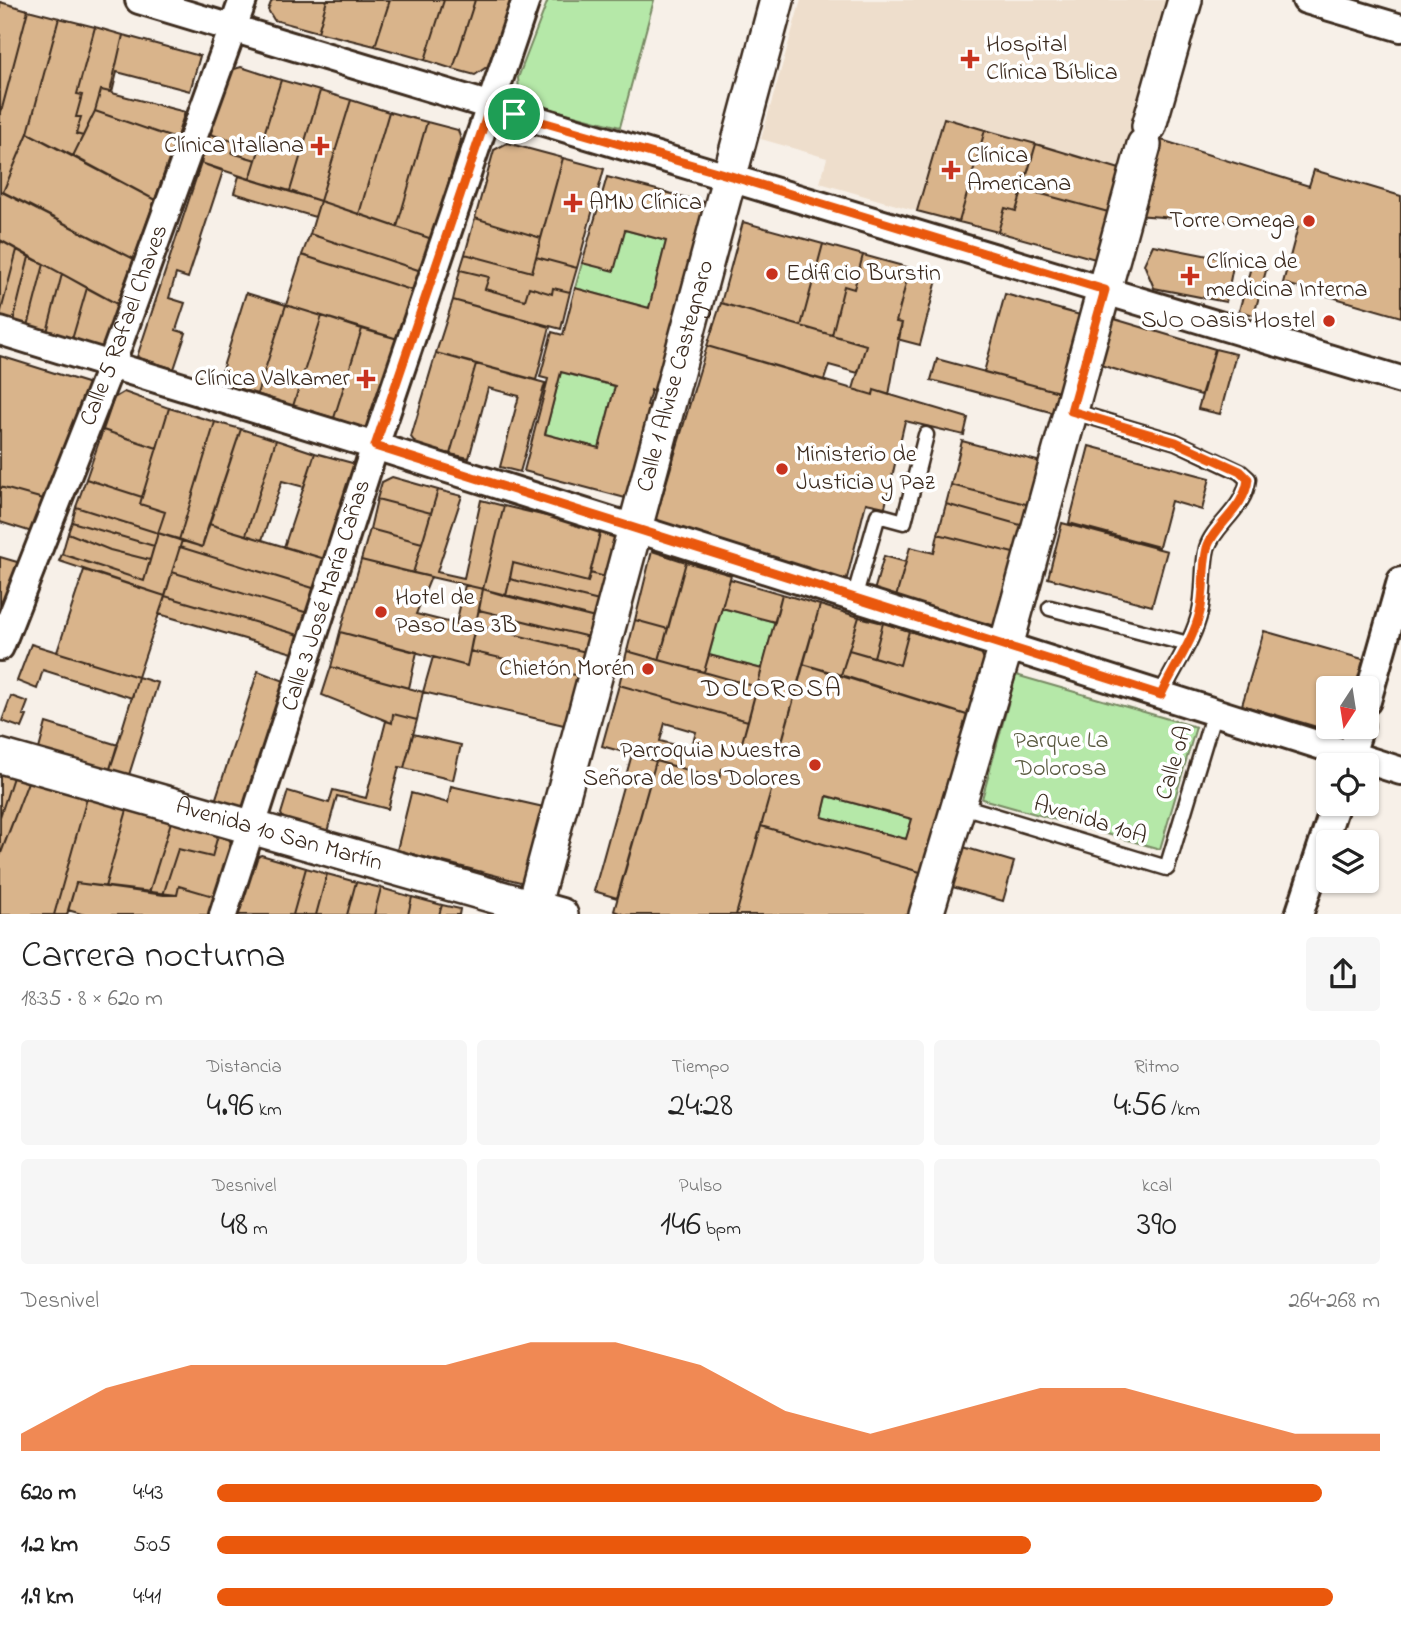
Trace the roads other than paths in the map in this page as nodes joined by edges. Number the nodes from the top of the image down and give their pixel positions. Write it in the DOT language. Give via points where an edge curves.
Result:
graph roads {
  1 [pos="139,0"];
  2 [pos="243,0"];
  3 [pos="526,0"];
  4 [pos="777,0"];
  5 [pos="1185,0"];
  6 [pos="1306,0"];
  7 [pos="233,29"];
  8 [pos="1401,29"];
  9 [pos="490,107"];
  10 [pos="731,176"];
  11 [pos="1105,290"];
  12 [pos="0,331"];
  13 [pos="111,365"];
  14 [pos="1401,380"];
  15 [pos="1071,411"];
  16 [pos="926,435"];
  17 [pos="375,446"];
  18 [pos="633,529"];
  19 [pos="1401,581"];
  20 [pos="854,598"];
  21 [pos="1050,608"];
  22 [pos="1188,644"];
  23 [pos="1006,646"];
  24 [pos="0,647"];
  25 [pos="1374,676"];
  26 [pos="1161,695"];
  27 [pos="1214,712"];
  28 [pos="1330,753"];
  29 [pos="0,756"];
  30 [pos="1379,766"];
  31 [pos="1401,771"];
  32 [pos="959,805"];
  33 [pos="1332,816"];
  34 [pos="251,827"];
  35 [pos="1167,868"];
  36 [pos="541,912"];
  37 [pos="223,914"];
  38 [pos="926,914"];
  39 [pos="1299,914"];
  1 -- 7 [label="street"];
  2 -- 7 [label="street, Calle 5 Rafael Chaves"];
  3 -- 9 [label="street, Calle 3 José María Cañas"];
  4 -- 10 [label="street, Calle 1 Alvise Castegnaro"];
  5 -- 11 [label="street"];
  6 -- 8 [label="street"];
  7 -- 9 [label="street"];
  7 -- 13 [label="street, Calle 5 Rafael Chaves"];
  9 -- 10 [label="street"];
  9 -- 17 [label="street, Calle 3 José María Cañas"];
  10 -- 11 [label="street"];
  10 -- 18 [label="street, Calle 1 Alvise Castegnaro"];
  11 -- 14 [label="street"];
  11 -- 15 [label="street"];
  12 -- 13 [label="street"];
  13 -- 17 [label="street"];
  13 -- 24 [label="street, Calle 5 Rafael Chaves"];
  15 -- 22 [label="lane" via="1176,442 1248,479 1239,505 1208,545 1200,612"];
  15 -- 23 [label="street"];
  16 -- 20 [label="lane" via="904,522 878,515"];
  17 -- 18 [label="street"];
  17 -- 34 [label="street, Calle 3 José María Cañas"];
  18 -- 20 [label="street"];
  18 -- 36 [label="street, Calle 1 Alvise Castegnaro"];
  19 -- 25 [label="street"];
  20 -- 23 [label="street"];
  21 -- 22 [label="lane"];
  22 -- 26 [label="lane"];
  23 -- 26 [label="street"];
  23 -- 32 [label="street"];
  26 -- 27 [label="street"];
  27 -- 28 [label="street"];
  27 -- 35 [label="lane, Calle 0A"];
  29 -- 34 [label="street, Avenida 10 San Martín"];
  30 -- 31 [label="street"];
  32 -- 35 [label="lane, Avenida 10A"];
  32 -- 38 [label="street"];
  33 -- 39 [label="street"];
  34 -- 36 [label="street, Avenida 10 San Martín"];
  34 -- 37 [label="street, Calle 3 José María Cañas"];
}
